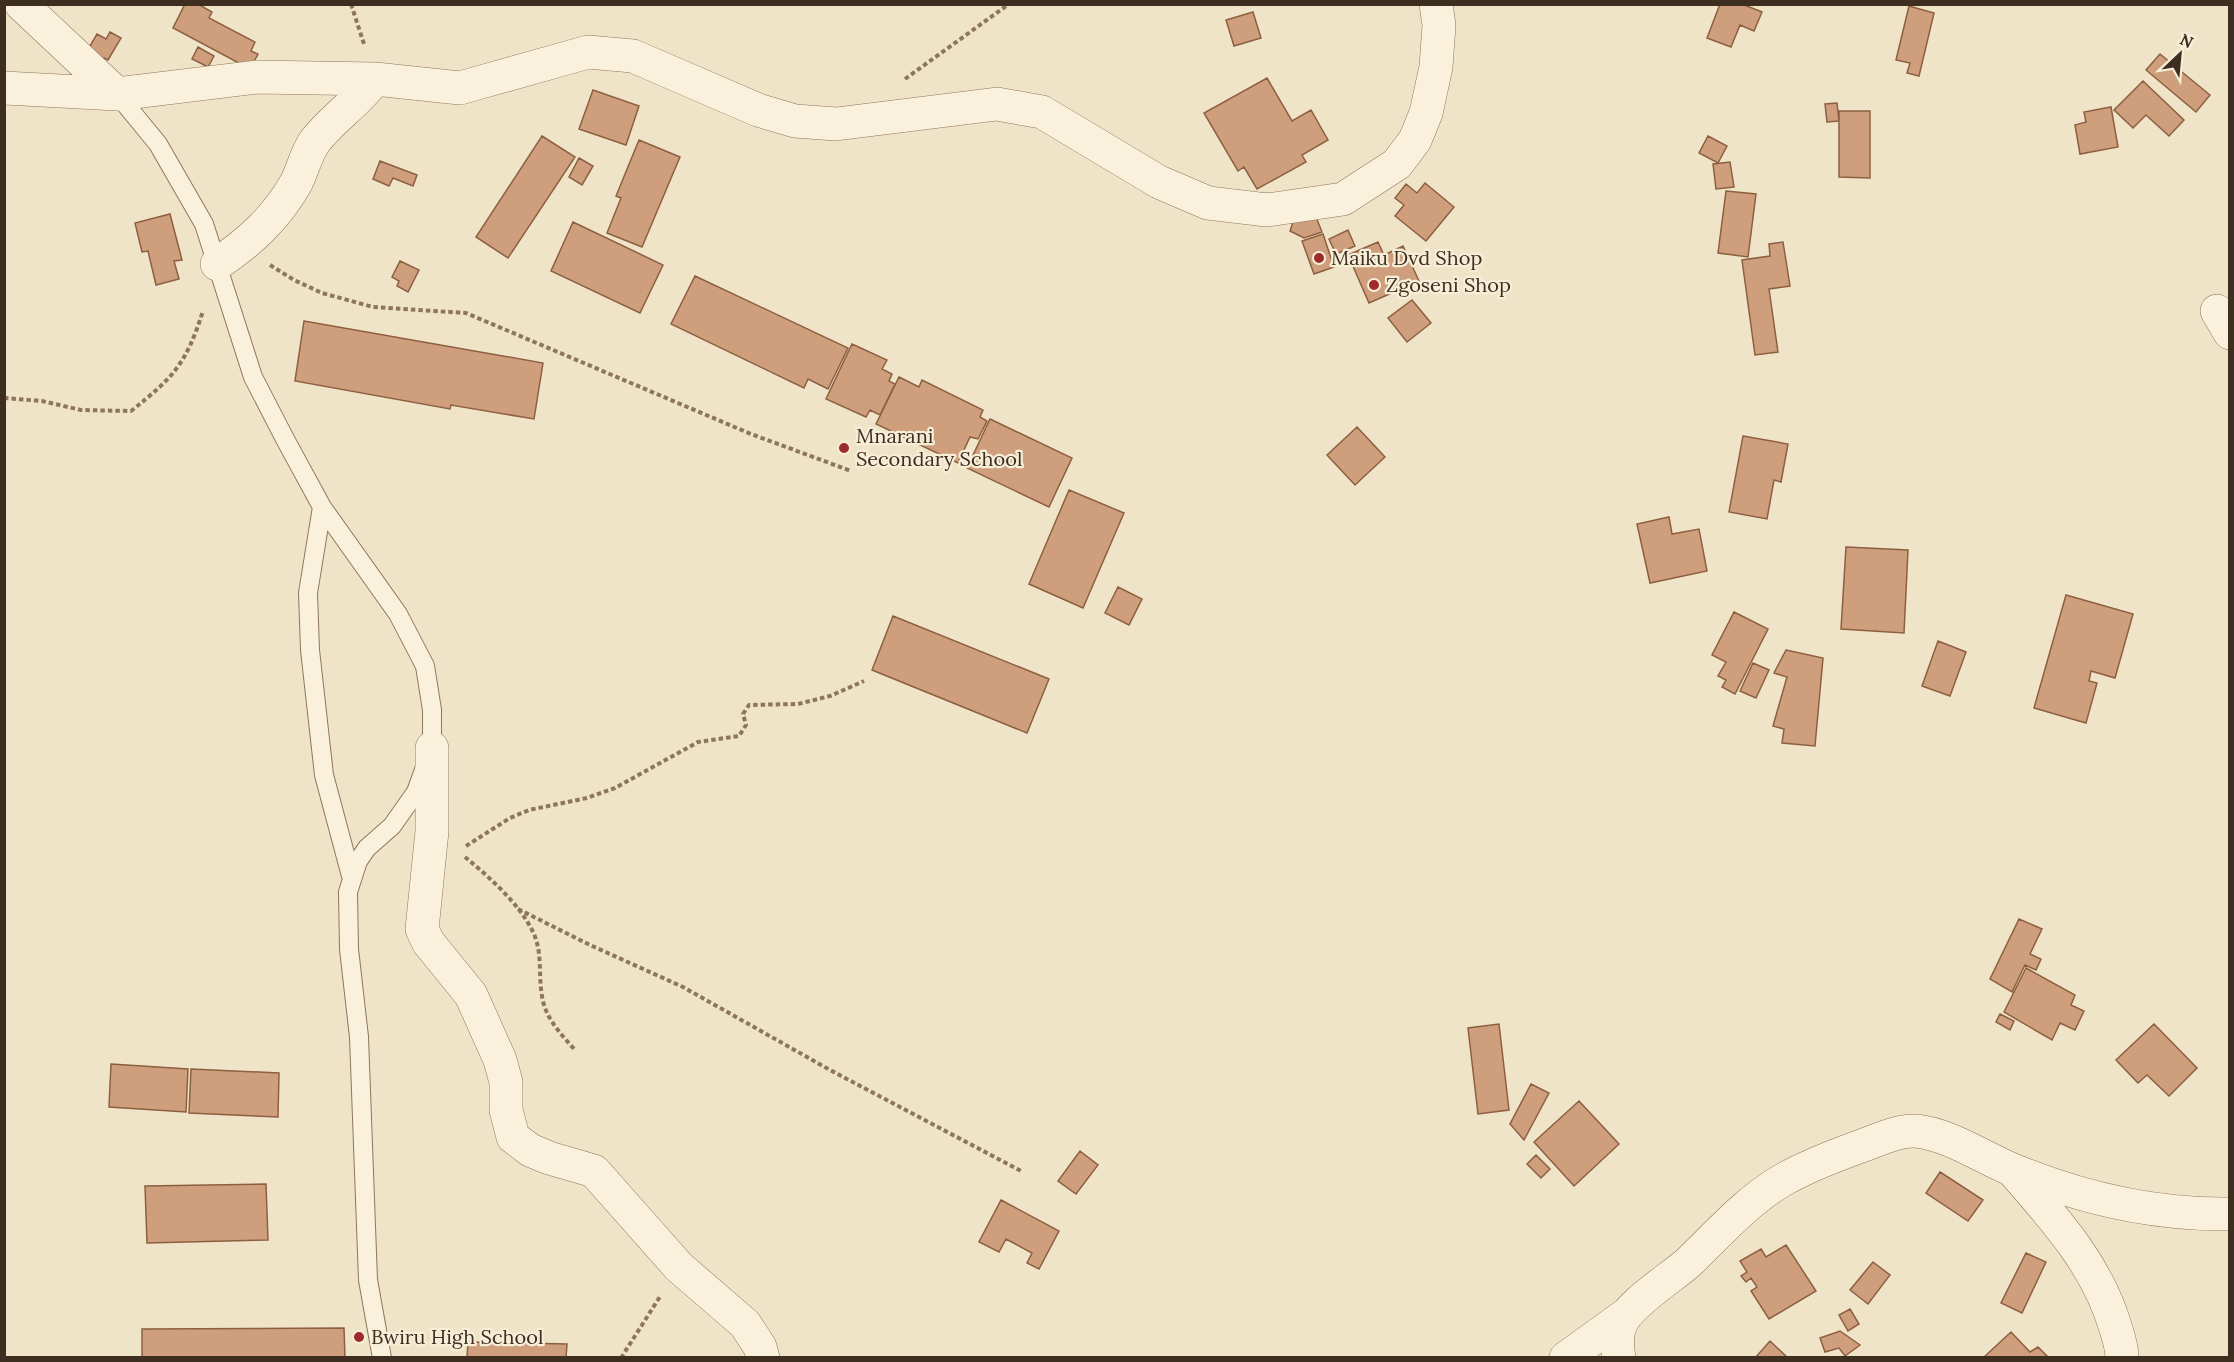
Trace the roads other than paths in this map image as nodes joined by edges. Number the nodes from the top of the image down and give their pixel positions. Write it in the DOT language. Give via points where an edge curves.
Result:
graph roads {
  1 [pos="21,4"];
  2 [pos="1436,4"];
  3 [pos="375,79"];
  4 [pos="4,88"];
  5 [pos="117,94"];
  6 [pos="217,264"];
  7 [pos="322,507"];
  8 [pos="432,748"];
  9 [pos="351,876"];
  10 [pos="2012,1169"];
  11 [pos="2229,1214"];
  12 [pos="1628,1314"];
  13 [pos="382,1358"];
  14 [pos="763,1358"];
  15 [pos="1566,1358"];
  16 [pos="1618,1358"];
  17 [pos="2122,1358"];
  1 -- 5 [label="street"];
  2 -- 3 [label="street" via="1436,67 1426,113 1397,164 1343,199 1267,210 1208,203 1159,182 1042,112 997,104 836,124 795,121 758,110 633,56 588,52 460,88"];
  3 -- 5 [label="street" via="258,77"];
  3 -- 6 [label="street" via="310,148 296,182 279,208 248,244"];
  4 -- 5 [label="street"];
  5 -- 6 [label="lane" via="158,144 180,180 204,224"];
  6 -- 7 [label="lane" via="253,377"];
  7 -- 8 [label="lane" via="398,614 424,666 432,710"];
  7 -- 9 [label="lane" via="308,593 310,650 324,776"];
  8 -- 9 [label="lane" via="416,792 392,826 367,848"];
  8 -- 14 [label="street" via="432,831 422,929 471,995 500,1060 513,1137 549,1158 594,1171 679,1267 746,1324"];
  9 -- 13 [label="lane" via="347,910 358,1037 368,1280"];
  10 -- 11 [label="street" via="2107,1201"];
  10 -- 12 [label="street" via="1942,1137 1914,1131 1844,1152 1780,1182 1746,1207"];
  10 -- 17 [label="street" via="2090,1268 2110,1308"];
  12 -- 15 [label="street"];
  12 -- 16 [label="street" via="1618,1333"];
}
